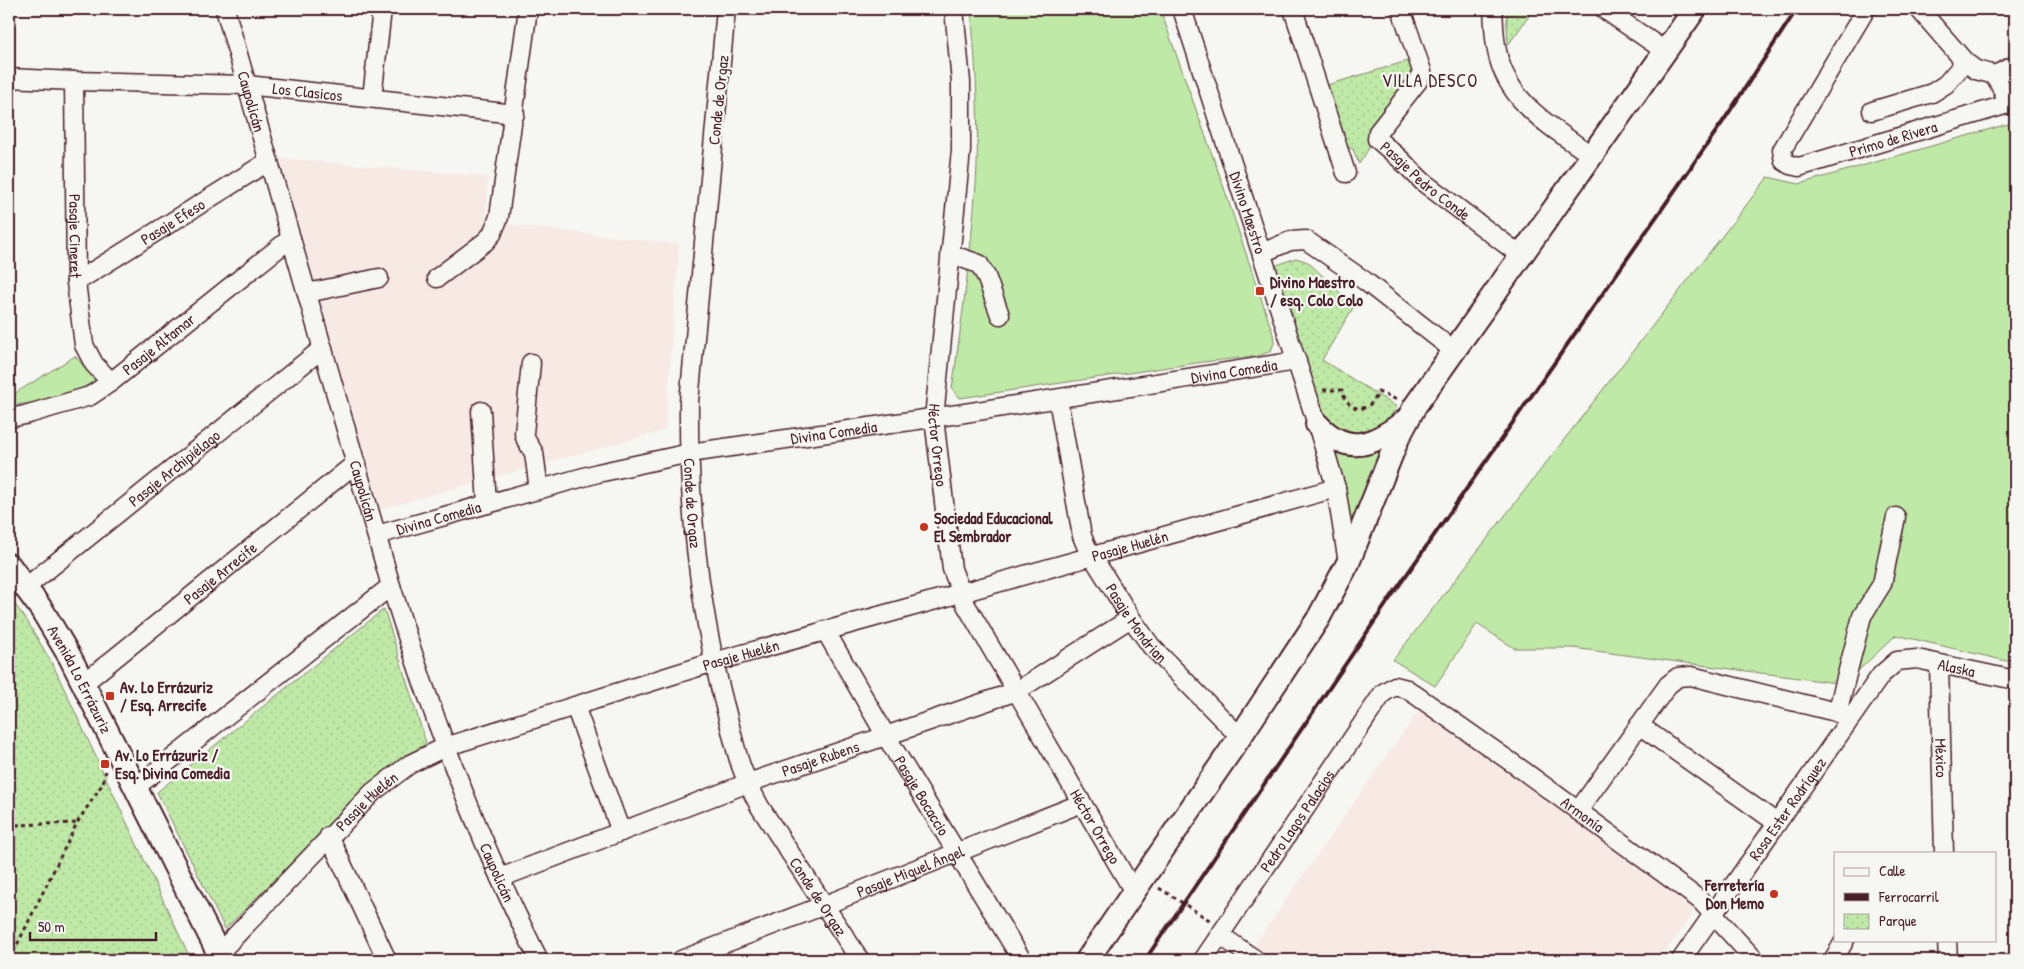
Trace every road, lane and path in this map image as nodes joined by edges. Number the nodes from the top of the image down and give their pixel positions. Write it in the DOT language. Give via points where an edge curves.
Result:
graph roads {
  1 [pos="225,9"];
  2 [pos="382,9"];
  3 [pos="528,9"];
  4 [pos="726,9"];
  5 [pos="954,9"];
  6 [pos="1182,9"];
  7 [pos="1294,9"];
  8 [pos="1401,9"];
  9 [pos="1493,9"];
  10 [pos="1604,9"];
  11 [pos="1695,9"];
  12 [pos="1866,9"];
  13 [pos="1919,9"];
  14 [pos="1665,51"];
  15 [pos="1964,62"];
  16 [pos="2015,65"];
  17 [pos="1995,75"];
  18 [pos="9,78"];
  19 [pos="74,81"];
  20 [pos="247,85"];
  21 [pos="372,98"];
  22 [pos="2012,103"];
  23 [pos="1872,111"];
  24 [pos="515,114"];
  25 [pos="1591,155"];
  26 [pos="269,161"];
  27 [pos="1346,173"];
  28 [pos="291,238"];
  29 [pos="950,254"];
  30 [pos="1262,254"];
  31 [pos="1520,255"];
  32 [pos="379,278"];
  33 [pos="437,278"];
  34 [pos="76,282"];
  35 [pos="307,293"];
  36 [pos="1000,315"];
  37 [pos="323,348"];
  38 [pos="1453,350"];
  39 [pos="1297,361"];
  40 [pos="531,362"];
  41 [pos="111,382"];
  42 [pos="1306,390"];
  43 [pos="1058,399"];
  44 [pos="481,411"];
  45 [pos="1410,414"];
  46 [pos="9,418"];
  47 [pos="934,418"];
  48 [pos="1317,424"];
  49 [pos="690,453"];
  50 [pos="356,463"];
  51 [pos="1336,488"];
  52 [pos="539,490"];
  53 [pos="486,504"];
  54 [pos="1896,517"];
  55 [pos="377,535"];
  56 [pos="1092,556"];
  57 [pos="1348,563"];
  58 [pos="9,565"];
  59 [pos="391,586"];
  60 [pos="26,587"];
  61 [pos="960,594"];
  62 [pos="1131,618"];
  63 [pos="825,630"];
  64 [pos="1897,661"];
  65 [pos="714,662"];
  66 [pos="1939,664"];
  67 [pos="2015,680"];
  68 [pos="84,683"];
  69 [pos="1394,686"];
  70 [pos="1017,691"];
  71 [pos="575,706"];
  72 [pos="1845,715"];
  73 [pos="1639,725"];
  74 [pos="886,736"];
  75 [pos="1240,737"];
  76 [pos="445,747"];
  77 [pos="124,762"];
  78 [pos="748,783"];
  79 [pos="136,787"];
  80 [pos="1082,803"];
  81 [pos="1578,811"];
  82 [pos="77,823"];
  83 [pos="1777,823"];
  84 [pos="9,829"];
  85 [pos="621,832"];
  86 [pos="329,836"];
  87 [pos="1944,852"];
  88 [pos="957,853"];
  89 [pos="500,878"];
  90 [pos="1139,885"];
  91 [pos="825,906"];
  92 [pos="1714,914"];
  93 [pos="1220,935"];
  94 [pos="1845,942"];
  95 [pos="1947,942"];
  96 [pos="220,957"];
  97 [pos="9,958"];
  98 [pos="692,958"];
  99 [pos="387,960"];
  100 [pos="539,960"];
  101 [pos="860,960"];
  102 [pos="1022,960"];
  103 [pos="1087,960"];
  104 [pos="1203,960"];
  105 [pos="1256,960"];
  106 [pos="1681,960"];
  107 [pos="1755,960"];
  108 [pos="1833,960"];
  109 [pos="1948,960"];
  1 -- 20 [label="street, Caupolicán"];
  2 -- 21 [label="street"];
  3 -- 24 [label="street"];
  4 -- 49 [label="street, Conde de Orgaz" via="691,373"];
  5 -- 29 [label="street, Héctor Orrego" via="962,122"];
  6 -- 30 [label="street, Divino Maestro"];
  7 -- 27 [label="street"];
  8 -- 31 [label="street, Pasaje Pedro Conde" via="1422,71 1418,81 1376,136 1423,182"];
  9 -- 25 [label="street" via="1501,67 1516,94 1537,117"];
  10 -- 14 [label="street"];
  11 -- 14 [label="main road"];
  12 -- 22 [label="street, Primo de Rivera" via="1782,150 1784,161 1790,166 1799,167"];
  13 -- 15 [label="street"];
  14 -- 25 [label="main road"];
  15 -- 17 [label="street" via="1976,70"];
  15 -- 23 [label="street" via="1946,84 1932,93"];
  16 -- 17 [label="street"];
  17 -- 22 [label="street"];
  18 -- 19 [label="street, Los Clasicos"];
  19 -- 20 [label="street, Los Clasicos"];
  19 -- 34 [label="street, Pasaje Cineret"];
  20 -- 21 [label="street, Los Clasicos"];
  20 -- 26 [label="street, Caupolicán"];
  21 -- 24 [label="street, Los Clasicos"];
  24 -- 33 [label="street" via="499,217 492,234"];
  25 -- 31 [label="main road"];
  26 -- 28 [label="street, Caupolicán"];
  26 -- 34 [label="street, Pasaje Efeso"];
  28 -- 35 [label="street, Caupolicán"];
  28 -- 41 [label="street, Pasaje Altamar"];
  29 -- 36 [label="street" via="980,264"];
  29 -- 47 [label="street, Héctor Orrego"];
  30 -- 38 [label="street" via="1290,240 1306,240 1365,281"];
  30 -- 39 [label="street, Divino Maestro"];
  31 -- 38 [label="main road"];
  32 -- 35 [label="street"];
  34 -- 41 [label="street, Pasaje Cineret" via="84,345 94,364"];
  35 -- 37 [label="street, Caupolicán"];
  37 -- 50 [label="street, Caupolicán"];
  37 -- 60 [label="street, Pasaje Archipiélago"];
  38 -- 45 [label="main road"];
  39 -- 42 [label="street, Divino Maestro"];
  39 -- 43 [label="street, Divina Comedia"];
  40 -- 52 [label="street" via="524,434 534,453"];
  41 -- 46 [label="street, Pasaje Altamar" via="90,396"];
  42 -- 45 [label="path" via="1342,390 1350,406 1359,408 1368,407 1378,392"];
  42 -- 48 [label="street, Divino Maestro"];
  43 -- 47 [label="street, Divina Comedia"];
  43 -- 56 [label="street, Pasaje Mondrian" via="1082,536"];
  44 -- 53 [label="street"];
  45 -- 48 [label="main road" via="1380,440 1360,444 1341,442"];
  45 -- 57 [label="main road"];
  47 -- 49 [label="street, Divina Comedia"];
  47 -- 61 [label="street, Héctor Orrego" via="950,556"];
  48 -- 51 [label="street, Divino Maestro"];
  49 -- 52 [label="street, Divina Comedia" via="625,466"];
  49 -- 65 [label="street, Conde de Orgaz" via="702,602"];
  50 -- 55 [label="street, Caupolicán"];
  50 -- 68 [label="street, Pasaje Arrecife"];
  51 -- 56 [label="street, Pasaje Huelén"];
  51 -- 57 [label="street, Divino Maestro"];
  52 -- 53 [label="street, Divina Comedia"];
  53 -- 55 [label="street, Divina Comedia"];
  54 -- 72 [label="street" via="1882,584 1862,616"];
  55 -- 59 [label="street, Caupolicán"];
  56 -- 61 [label="street, Pasaje Huelén"];
  56 -- 62 [label="street, Pasaje Mondrian"];
  57 -- 75 [label="main road" via="1318,619"];
  58 -- 60 [label="main road, Avenida Lo Errázuriz"];
  59 -- 76 [label="street, Caupolicán"];
  59 -- 79 [label="street"];
  60 -- 68 [label="main road, Avenida Lo Errázuriz"];
  61 -- 63 [label="street, Pasaje Huelén"];
  61 -- 70 [label="street, Héctor Orrego"];
  62 -- 70 [label="street, Pasaje Rubens"];
  62 -- 75 [label="street, Pasaje Mondrian" via="1163,659"];
  63 -- 65 [label="street, Pasaje Huelén"];
  63 -- 74 [label="street, Pasaje Bocaccio"];
  64 -- 66 [label="street, Alaska" via="1917,659"];
  64 -- 72 [label="street, Rosa Ester Rodríguez"];
  65 -- 71 [label="street, Pasaje Huelén"];
  65 -- 78 [label="street, Conde de Orgaz"];
  66 -- 67 [label="street, Alaska"];
  66 -- 87 [label="street, México"];
  68 -- 77 [label="main road, Avenida Lo Errázuriz"];
  69 -- 81 [label="street, Armonía" via="1407,689"];
  69 -- 93 [label="street, Pedro Lagos Palacios" via="1383,693"];
  70 -- 74 [label="street, Pasaje Rubens"];
  70 -- 80 [label="street, Héctor Orrego"];
  71 -- 76 [label="street, Pasaje Huelén"];
  71 -- 85 [label="street"];
  72 -- 73 [label="street" via="1691,676 1678,677 1668,685"];
  72 -- 83 [label="street, Rosa Ester Rodríguez"];
  73 -- 81 [label="street"];
  73 -- 83 [label="street"];
  74 -- 78 [label="street, Pasaje Rubens"];
  74 -- 88 [label="street, Pasaje Bocaccio"];
  75 -- 90 [label="main road"];
  76 -- 86 [label="street, Pasaje Huelén" via="391,777 359,804"];
  76 -- 89 [label="street, Caupolicán"];
  77 -- 79 [label="main road, Avenida Lo Errázuriz"];
  77 -- 82 [label="path" via="105,772 103,783"];
  78 -- 85 [label="street, Pasaje Rubens"];
  78 -- 91 [label="street, Conde de Orgaz" via="760,807"];
  79 -- 96 [label="main road, Avenida Lo Errázuriz"];
  80 -- 88 [label="street, Pasaje Miguel Ángel"];
  80 -- 90 [label="street, Héctor Orrego"];
  81 -- 92 [label="street, Armonía" via="1700,900"];
  82 -- 84 [label="path" via="16,825"];
  82 -- 97 [label="path"];
  83 -- 92 [label="street, Rosa Ester Rodríguez"];
  85 -- 89 [label="street, Pasaje Rubens"];
  86 -- 96 [label="street, Pasaje Huelén"];
  86 -- 99 [label="street"];
  88 -- 91 [label="street, Pasaje Miguel Ángel"];
  88 -- 102 [label="street, Pasaje Bocaccio"];
  89 -- 100 [label="street, Caupolicán"];
  90 -- 93 [label="path" via="1207,916"];
  90 -- 103 [label="main road"];
  91 -- 98 [label="street, Pasaje Miguel Ángel"];
  91 -- 101 [label="street, Conde de Orgaz"];
  92 -- 106 [label="street, Rosa Ester Rodríguez"];
  92 -- 107 [label="street, Armonía"];
  93 -- 104 [label="street, Pedro Lagos Palacios"];
  93 -- 105 [label="street"];
  94 -- 108 [label="street"];
  95 -- 109 [label="street"];
}
